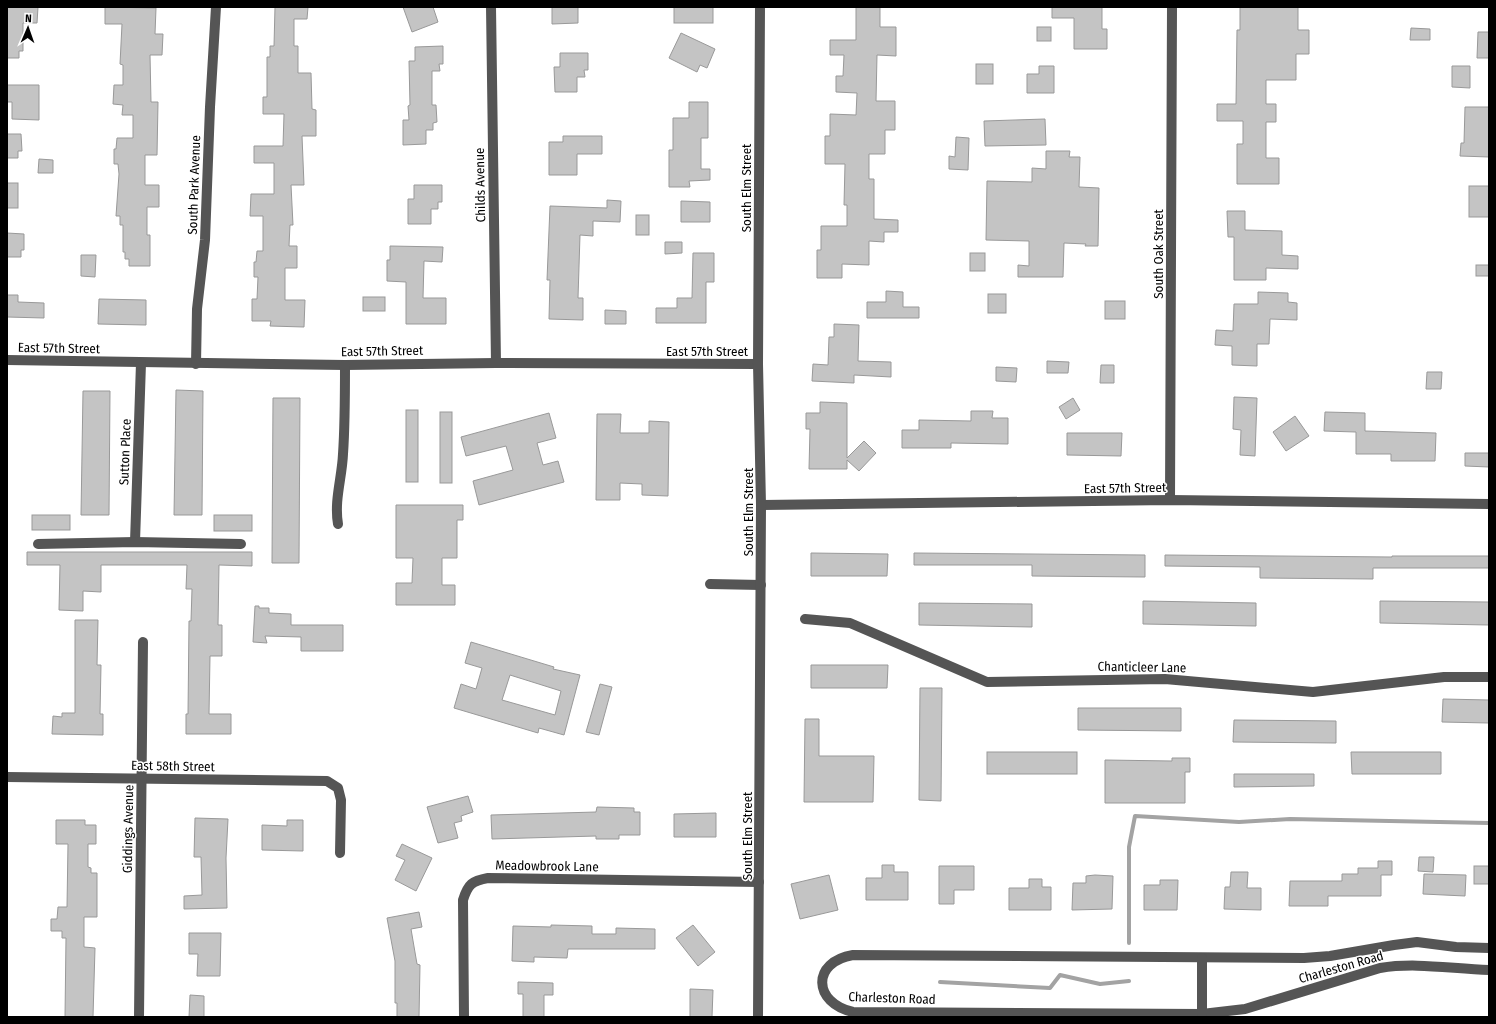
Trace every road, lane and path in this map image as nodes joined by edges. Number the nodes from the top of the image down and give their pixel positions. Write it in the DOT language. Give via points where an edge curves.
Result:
graph roads {
  1 [pos="216,7"];
  2 [pos="491,7"];
  3 [pos="760,7"];
  4 [pos="1172,7"];
  5 [pos="7,360"];
  6 [pos="141,363"];
  7 [pos="496,363"];
  8 [pos="196,364"];
  9 [pos="758,364"];
  10 [pos="345,365"];
  11 [pos="1170,500"];
  12 [pos="762,504"];
  13 [pos="1489,504"];
  14 [pos="338,524"];
  15 [pos="135,542"];
  16 [pos="38,544"];
  17 [pos="241,544"];
  18 [pos="710,584"];
  19 [pos="761,585"];
  20 [pos="805,619"];
  21 [pos="142,642"];
  22 [pos="1489,677"];
  23 [pos="7,777"];
  24 [pos="142,778"];
  25 [pos="340,852"];
  26 [pos="759,882"];
  27 [pos="1489,948"];
  28 [pos="1202,958"];
  29 [pos="1489,970"];
  30 [pos="1202,1014"];
  31 [pos="139,1017"];
  32 [pos="464,1017"];
  33 [pos="758,1017"];
  1 -- 8 [label="street, South Park Avenue" via="205,240 197,310"];
  2 -- 7 [label="street, Childs Avenue"];
  3 -- 9 [label="street, South Elm Street"];
  4 -- 11 [label="street, South Oak Street"];
  5 -- 6 [label="street, East 57th Street"];
  6 -- 8 [label="street, East 57th Street"];
  6 -- 15 [label="street, Sutton Place"];
  7 -- 9 [label="street, East 57th Street"];
  7 -- 10 [label="street, East 57th Street"];
  8 -- 10 [label="street, East 57th Street"];
  9 -- 12 [label="street, South Elm Street"];
  10 -- 14 [label="street" via="343,456 336,513"];
  11 -- 12 [label="street, East 57th Street"];
  11 -- 13 [label="street, East 57th Street"];
  12 -- 19 [label="street, South Elm Street"];
  15 -- 16 [label="street"];
  15 -- 17 [label="street"];
  18 -- 19 [label="street"];
  19 -- 26 [label="street, South Elm Street"];
  20 -- 22 [label="street, Chanticleer Lane" via="850,622 987,682 1165,679 1312,692 1444,677"];
  21 -- 24 [label="street, Giddings Avenue"];
  23 -- 24 [label="street, East 58th Street"];
  24 -- 25 [label="street, East 58th Street" via="327,781 338,788 341,800"];
  24 -- 31 [label="street, Giddings Avenue"];
  26 -- 32 [label="street, Meadowbrook Lane" via="488,878 475,880 466,890 463,900"];
  26 -- 33 [label="street, South Elm Street"];
  27 -- 28 [label="street, Charleston Road" via="1417,942 1304,958"];
  28 -- 30 [label="street"];
  28 -- 30 [label="street, Charleston Road" via="853,955 833,962 825,970 822,981 824,992 830,1001 839,1009 853,1012"];
  29 -- 30 [label="street, Charleston Road" via="1411,964 1386,967 1245,1009"];
}
